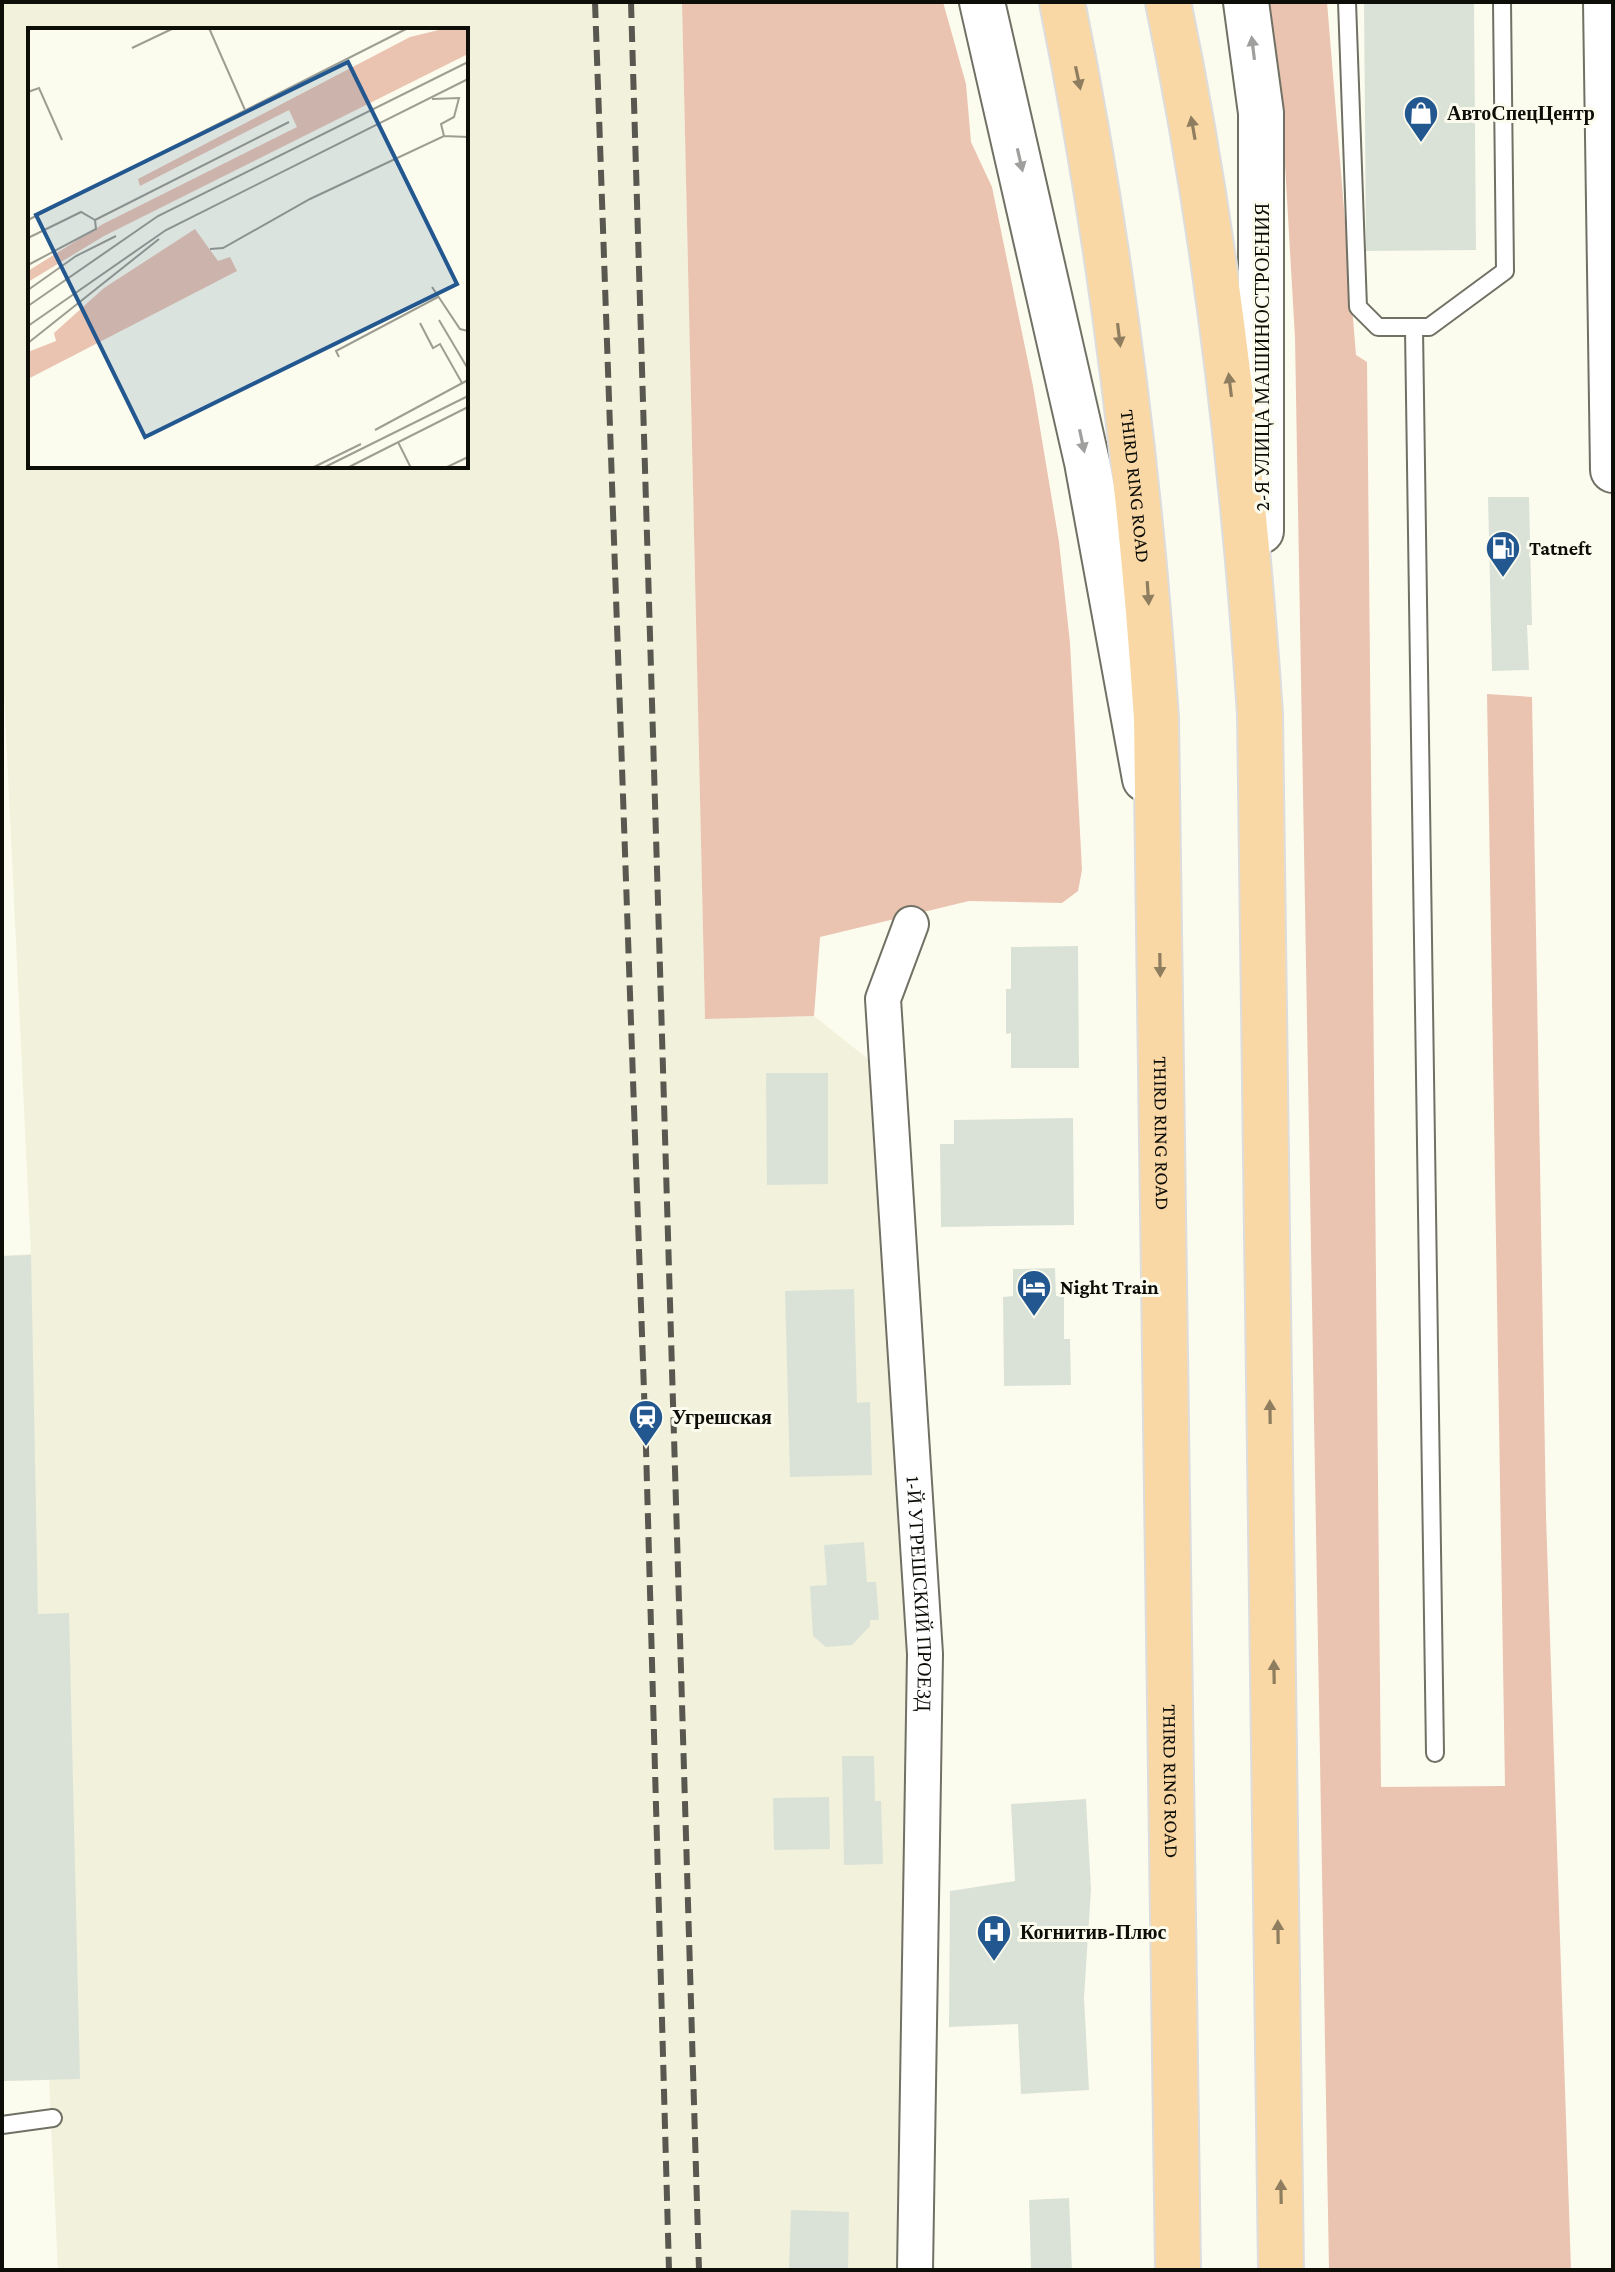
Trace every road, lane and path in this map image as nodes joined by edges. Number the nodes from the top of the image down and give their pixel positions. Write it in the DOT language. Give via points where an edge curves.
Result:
graph roads {
  1 [pos="982,2"];
  2 [pos="1062,2"];
  3 [pos="1168,2"];
  4 [pos="1246,2"];
  5 [pos="1347,2"];
  6 [pos="1502,2"];
  7 [pos="1606,2"];
  8 [pos="1414,329"];
  9 [pos="1613,470"];
  10 [pos="1260,714"];
  11 [pos="1159,907"];
  12 [pos="911,924"];
  13 [pos="1435,1753"];
  14 [pos="53,2118"];
  15 [pos="2,2125"];
  16 [pos="915,2270"];
  17 [pos="1178,2270"];
  18 [pos="1281,2270"];
  1 -- 11 [label="main road, one-way" via="1087,462 1145,779"];
  2 -- 11 [label="main road, THIRD RING ROAD, one-way" via="1093,156 1138,490 1156,718"];
  10 -- 3 [label="main road, one-way" via="1251,573 1214,259"];
  10 -- 4 [label="main road, 2-Я УЛИЦА МАШИНОСТРОЕНИЯ, one-way" via="1264,207 1261,113"];
  5 -- 8 [label="lane" via="1358,307 1378,327"];
  6 -- 8 [label="lane" via="1505,271 1429,327"];
  7 -- 9 [label="main road"];
  8 -- 13 [label="lane"];
  18 -- 10 [label="main road, one-way"];
  11 -- 17 [label="main road, THIRD RING ROAD, one-way"];
  12 -- 16 [label="street, 1-Й УГРЕШСКИЙ ПРОЕЗД" via="883,999 925,1654"];
  14 -- 15 [label="lane"];
}
